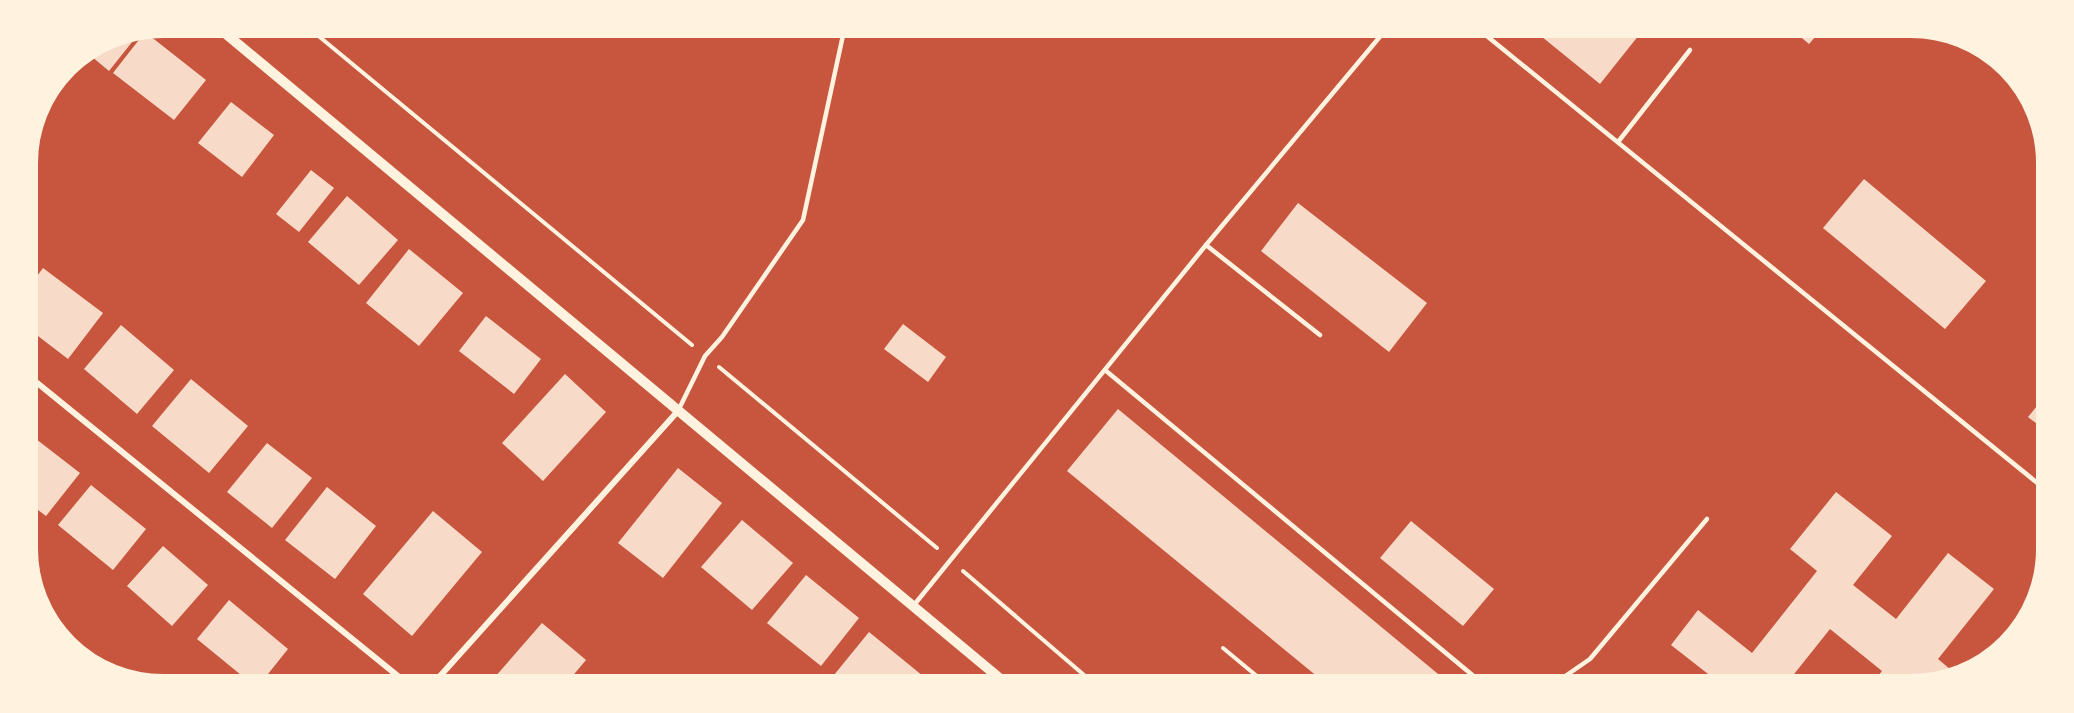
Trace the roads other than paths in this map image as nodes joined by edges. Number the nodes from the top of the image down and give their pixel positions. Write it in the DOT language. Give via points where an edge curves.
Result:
graph roads {
  1 [pos="1382,34"];
  2 [pos="1485,34"];
  3 [pos="227,35"];
  4 [pos="843,35"];
  5 [pos="1690,50"];
  6 [pos="1618,142"];
  7 [pos="1206,245"];
  8 [pos="1320,335"];
  9 [pos="1104,370"];
  10 [pos="34,380"];
  11 [pos="678,411"];
  12 [pos="2040,485"];
  13 [pos="1707,519"];
  14 [pos="912,606"];
  15 [pos="400,678"];
  16 [pos="438,678"];
  17 [pos="999,678"];
  18 [pos="1476,678"];
  19 [pos="1562,678"];
  1 -- 7 [label="lane"];
  2 -- 6 [label="lane"];
  3 -- 11 [label="street"];
  4 -- 11 [label="lane" via="803,220 705,356"];
  5 -- 6 [label="lane"];
  6 -- 12 [label="lane"];
  7 -- 8 [label="lane"];
  7 -- 9 [label="lane"];
  9 -- 14 [label="lane"];
  9 -- 18 [label="lane"];
  10 -- 15 [label="street"];
  11 -- 14 [label="street"];
  11 -- 16 [label="street"];
  13 -- 19 [label="lane" via="1590,659"];
  14 -- 17 [label="street"];
}
